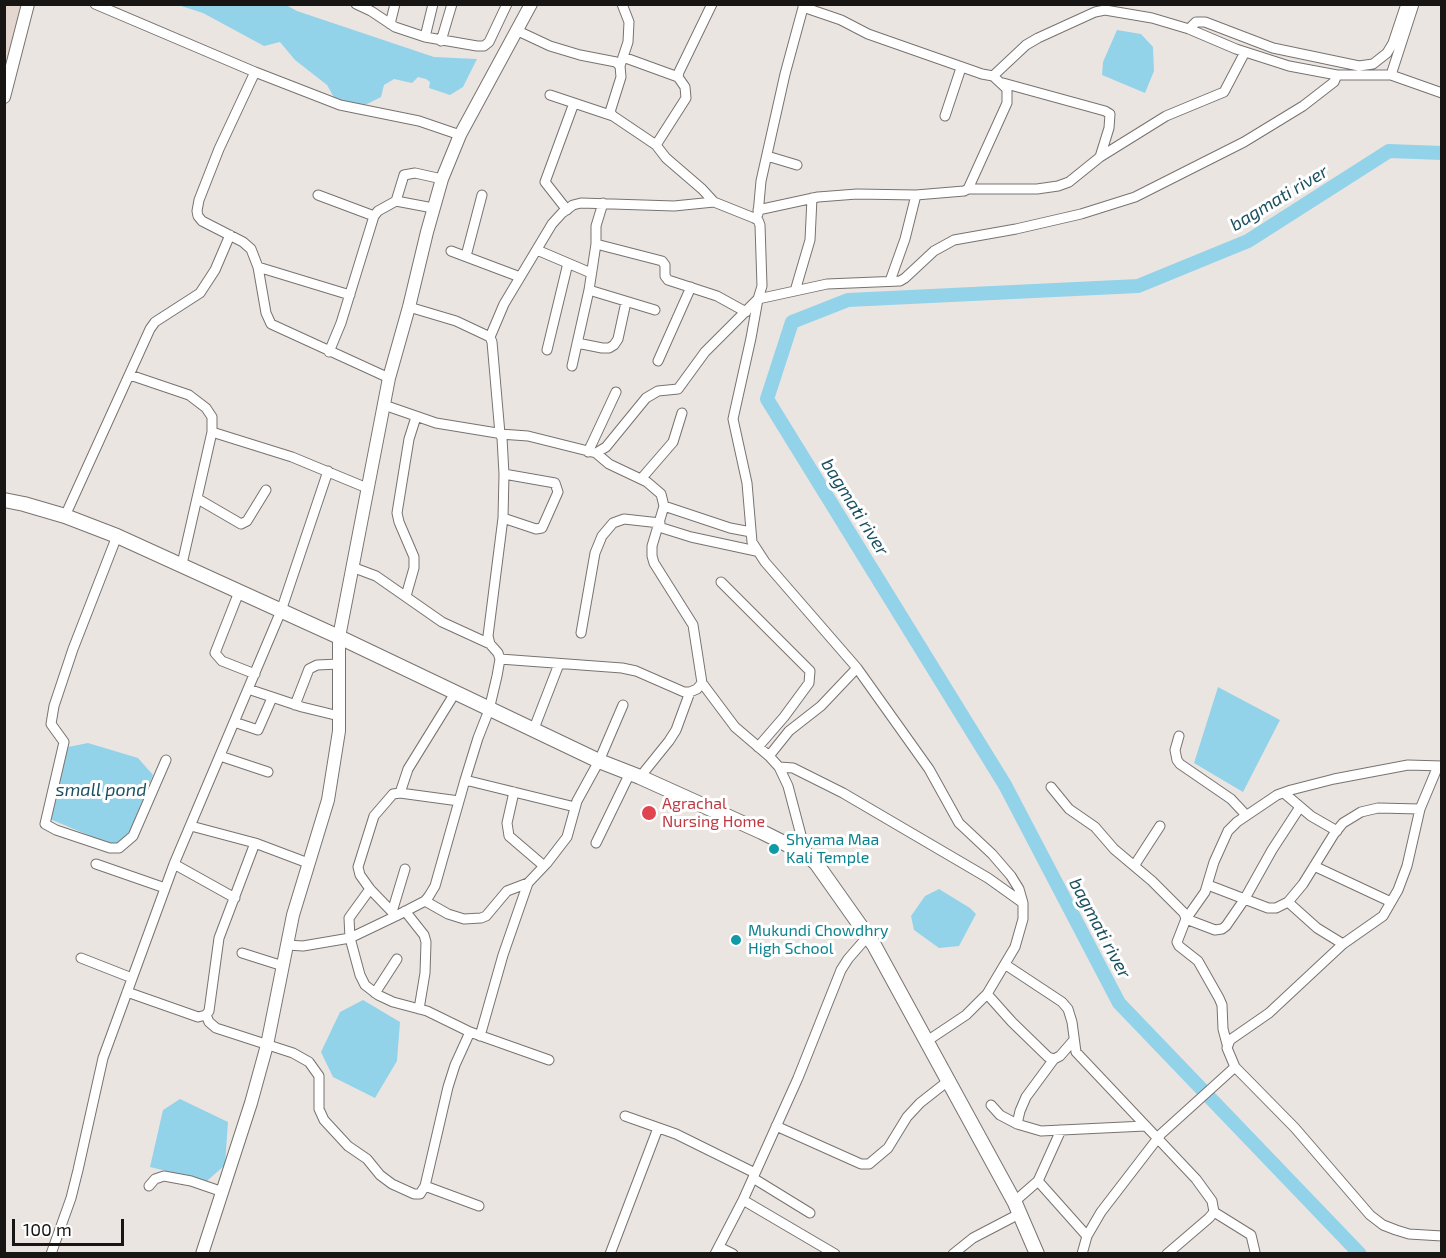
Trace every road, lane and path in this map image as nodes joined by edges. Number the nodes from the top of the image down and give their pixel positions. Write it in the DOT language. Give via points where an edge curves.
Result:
graph roads {
  1 [pos="28,4"];
  2 [pos="95,4"];
  3 [pos="356,4"];
  4 [pos="395,4"];
  5 [pos="433,4"];
  6 [pos="452,4"];
  7 [pos="507,4"];
  8 [pos="531,4"];
  9 [pos="621,4"];
  10 [pos="711,4"];
  11 [pos="1406,4"];
  12 [pos="1414,4"];
  13 [pos="804,6"];
  14 [pos="390,24"];
  15 [pos="1189,29"];
  16 [pos="518,31"];
  17 [pos="425,37"];
  18 [pos="441,41"];
  19 [pos="1245,52"];
  20 [pos="621,61"];
  21 [pos="962,68"];
  22 [pos="255,72"];
  23 [pos="1337,75"];
  24 [pos="1391,75"];
  25 [pos="993,76"];
  26 [pos="678,77"];
  27 [pos="1003,83"];
  28 [pos="1442,93"];
  29 [pos="550,95"];
  30 [pos="4,97"];
  31 [pos="574,103"];
  32 [pos="612,116"];
  33 [pos="945,116"];
  34 [pos="460,135"];
  35 [pos="656,145"];
  36 [pos="766,156"];
  37 [pos="1100,157"];
  38 [pos="797,165"];
  39 [pos="442,179"];
  40 [pos="968,189"];
  41 [pos="318,195"];
  42 [pos="482,195"];
  43 [pos="916,195"];
  44 [pos="812,198"];
  45 [pos="396,201"];
  46 [pos="714,202"];
  47 [pos="603,203"];
  48 [pos="433,208"];
  49 [pos="567,210"];
  50 [pos="758,215"];
  51 [pos="374,216"];
  52 [pos="230,235"];
  53 [pos="596,244"];
  54 [pos="537,250"];
  55 [pos="451,251"];
  56 [pos="466,256"];
  57 [pos="568,263"];
  58 [pos="258,267"];
  59 [pos="591,273"];
  60 [pos="520,277"];
  61 [pos="890,281"];
  62 [pos="691,287"];
  63 [pos="589,290"];
  64 [pos="795,291"];
  65 [pos="350,295"];
  66 [pos="758,299"];
  67 [pos="626,302"];
  68 [pos="409,307"];
  69 [pos="655,310"];
  70 [pos="746,312"];
  71 [pos="490,337"];
  72 [pos="577,343"];
  73 [pos="547,350"];
  74 [pos="329,352"];
  75 [pos="658,362"];
  76 [pos="572,366"];
  77 [pos="130,375"];
  78 [pos="389,378"];
  79 [pos="616,392"];
  80 [pos="384,405"];
  81 [pos="682,413"];
  82 [pos="416,417"];
  83 [pos="212,432"];
  84 [pos="500,434"];
  85 [pos="592,453"];
  86 [pos="328,471"];
  87 [pos="504,474"];
  88 [pos="641,479"];
  89 [pos="367,488"];
  90 [pos="266,490"];
  91 [pos="198,499"];
  92 [pos="4,500"];
  93 [pos="664,506"];
  94 [pos="65,516"];
  95 [pos="503,518"];
  96 [pos="659,525"];
  97 [pos="751,532"];
  98 [pos="117,536"];
  99 [pos="756,551"];
  100 [pos="182,564"];
  101 [pos="352,567"];
  102 [pos="721,582"];
  103 [pos="240,592"];
  104 [pos="406,596"];
  105 [pos="280,611"];
  106 [pos="581,633"];
  107 [pos="339,637"];
  108 [pos="490,644"];
  109 [pos="500,659"];
  110 [pos="339,664"];
  111 [pos="559,664"];
  112 [pos="857,668"];
  113 [pos="255,674"];
  114 [pos="702,683"];
  115 [pos="248,689"];
  116 [pos="690,692"];
  117 [pos="455,693"];
  118 [pos="272,698"];
  119 [pos="295,705"];
  120 [pos="623,705"];
  121 [pos="489,710"];
  122 [pos="339,716"];
  123 [pos="234,722"];
  124 [pos="534,731"];
  125 [pos="1179,736"];
  126 [pos="758,747"];
  127 [pos="220,756"];
  128 [pos="770,756"];
  129 [pos="166,760"];
  130 [pos="599,761"];
  131 [pos="1440,766"];
  132 [pos="778,767"];
  133 [pos="268,772"];
  134 [pos="635,775"];
  135 [pos="465,780"];
  136 [pos="1051,787"];
  137 [pos="514,792"];
  138 [pos="1284,792"];
  139 [pos="400,793"];
  140 [pos="459,801"];
  141 [pos="575,807"];
  142 [pos="1300,807"];
  143 [pos="1420,809"];
  144 [pos="1246,815"];
  145 [pos="191,826"];
  146 [pos="1160,826"];
  147 [pos="1337,831"];
  148 [pos="255,843"];
  149 [pos="596,843"];
  150 [pos="806,854"];
  151 [pos="308,863"];
  152 [pos="96,864"];
  153 [pos="174,864"];
  154 [pos="544,866"];
  155 [pos="1134,866"];
  156 [pos="1314,866"];
  157 [pos="405,869"];
  158 [pos="528,883"];
  159 [pos="1208,885"];
  160 [pos="165,888"];
  161 [pos="370,888"];
  162 [pos="235,898"];
  163 [pos="1244,900"];
  164 [pos="425,901"];
  165 [pos="1288,902"];
  166 [pos="1023,903"];
  167 [pos="1391,903"];
  168 [pos="398,913"];
  169 [pos="1186,919"];
  170 [pos="868,936"];
  171 [pos="350,939"];
  172 [pos="1343,944"];
  173 [pos="287,945"];
  174 [pos="242,953"];
  175 [pos="81,958"];
  176 [pos="397,959"];
  177 [pos="1006,965"];
  178 [pos="282,966"];
  179 [pos="132,978"];
  180 [pos="126,992"];
  181 [pos="375,993"];
  182 [pos="987,994"];
  183 [pos="419,1009"];
  184 [pos="206,1015"];
  185 [pos="470,1032"];
  186 [pos="480,1036"];
  187 [pos="927,1041"];
  188 [pos="1073,1041"];
  189 [pos="1227,1044"];
  190 [pos="267,1045"];
  191 [pos="1054,1059"];
  192 [pos="549,1060"];
  193 [pos="1235,1067"];
  194 [pos="948,1081"];
  195 [pos="991,1105"];
  196 [pos="625,1116"];
  197 [pos="1017,1124"];
  198 [pos="776,1126"];
  199 [pos="1145,1126"];
  200 [pos="658,1128"];
  201 [pos="1061,1130"];
  202 [pos="1159,1137"];
  203 [pos="754,1175"];
  204 [pos="1038,1181"];
  205 [pos="148,1186"];
  206 [pos="425,1186"];
  207 [pos="223,1192"];
  208 [pos="743,1200"];
  209 [pos="478,1206"];
  210 [pos="1017,1208"];
  211 [pos="1214,1212"];
  212 [pos="810,1213"];
  213 [pos="1087,1236"];
  214 [pos="1442,1236"];
  215 [pos="717,1250"];
  216 [pos="1255,1252"];
  217 [pos="51,1254"];
  218 [pos="202,1254"];
  219 [pos="610,1254"];
  220 [pos="733,1254"];
  221 [pos="835,1254"];
  222 [pos="953,1254"];
  223 [pos="1037,1254"];
  224 [pos="1082,1254"];
  225 [pos="1167,1254"];
  1 -- 30 [label="street"];
  2 -- 22 [label="street"];
  3 -- 14 [label="street"];
  4 -- 14 [label="street"];
  5 -- 17 [label="street"];
  6 -- 18 [label="street"];
  7 -- 18 [label="street" via="484,46"];
  8 -- 16 [label="street"];
  9 -- 20 [label="street" via="629,22 628,42"];
  10 -- 26 [label="street"];
  11 -- 15 [label="street" via="1387,53 1374,64 1359,66 1273,48 1205,21 1196,22"];
  12 -- 24 [label="street"];
  13 -- 21 [label="street"];
  13 -- 36 [label="street"];
  14 -- 17 [label="street"];
  15 -- 19 [label="street"];
  15 -- 25 [label="street" via="1141,16 1095,12 1026,45"];
  16 -- 20 [label="street" via="580,55"];
  16 -- 34 [label="street"];
  17 -- 18 [label="street"];
  19 -- 23 [label="street"];
  19 -- 37 [label="street" via="1224,92 1166,116"];
  20 -- 26 [label="street"];
  20 -- 32 [label="street"];
  21 -- 25 [label="street"];
  21 -- 33 [label="street"];
  22 -- 34 [label="street" via="340,105 419,121"];
  22 -- 52 [label="street" via="219,149 197,211 202,220"];
  23 -- 24 [label="street"];
  23 -- 61 [label="street" via="1303,106 1151,190 1081,214 954,240 934,250 905,278"];
  24 -- 28 [label="street"];
  25 -- 27 [label="street"];
  26 -- 35 [label="street" via="686,87 686,98"];
  27 -- 37 [label="street" via="1110,114"];
  27 -- 40 [label="street" via="1007,103"];
  29 -- 31 [label="street"];
  31 -- 32 [label="street"];
  31 -- 49 [label="street" via="546,182"];
  32 -- 35 [label="street"];
  34 -- 39 [label="street"];
  35 -- 46 [label="street"];
  36 -- 38 [label="street"];
  36 -- 50 [label="street"];
  37 -- 40 [label="street" via="1058,186"];
  39 -- 45 [label="street" via="415,173 404,175"];
  39 -- 48 [label="street"];
  40 -- 43 [label="street"];
  41 -- 51 [label="street"];
  42 -- 56 [label="street"];
  43 -- 44 [label="street"];
  43 -- 61 [label="street"];
  44 -- 50 [label="street"];
  44 -- 64 [label="street" via="810,240"];
  45 -- 48 [label="street"];
  45 -- 51 [label="street"];
  46 -- 47 [label="street" via="674,206"];
  46 -- 50 [label="street"];
  47 -- 49 [label="street" via="581,203"];
  47 -- 53 [label="street" via="596,226"];
  48 -- 68 [label="street"];
  49 -- 54 [label="street" via="552,224"];
  50 -- 66 [label="street" via="762,233 762,286"];
  51 -- 65 [label="street"];
  52 -- 58 [label="street" via="251,249"];
  52 -- 77 [label="street" via="200,293 150,329"];
  53 -- 59 [label="street"];
  53 -- 62 [label="street" via="662,261 668,280"];
  54 -- 57 [label="street"];
  54 -- 60 [label="street"];
  55 -- 56 [label="street"];
  56 -- 60 [label="street"];
  57 -- 59 [label="street"];
  57 -- 73 [label="street"];
  58 -- 65 [label="street"];
  58 -- 74 [label="street" via="268,320"];
  59 -- 63 [label="street"];
  60 -- 71 [label="street"];
  61 -- 64 [label="street" via="827,284"];
  62 -- 70 [label="street"];
  62 -- 75 [label="street"];
  63 -- 67 [label="street"];
  63 -- 72 [label="street"];
  64 -- 66 [label="street"];
  65 -- 74 [label="street"];
  66 -- 70 [label="street"];
  66 -- 97 [label="street" via="733,419 747,483"];
  67 -- 69 [label="street"];
  67 -- 72 [label="street" via="614,345 602,348"];
  68 -- 71 [label="street" via="456,321"];
  68 -- 78 [label="street"];
  70 -- 85 [label="street" via="705,352 678,389 658,391 646,398 606,447"];
  71 -- 84 [label="street"];
  72 -- 76 [label="street"];
  74 -- 78 [label="street"];
  77 -- 83 [label="street" via="197,399 212,417"];
  77 -- 94 [label="street"];
  78 -- 80 [label="street"];
  79 -- 85 [label="street"];
  80 -- 82 [label="street"];
  80 -- 89 [label="street"];
  81 -- 88 [label="street" via="673,442"];
  82 -- 84 [label="street"];
  82 -- 104 [label="street" via="397,513 414,557"];
  83 -- 86 [label="street"];
  83 -- 91 [label="street"];
  84 -- 85 [label="street" via="539,438"];
  84 -- 87 [label="street"];
  85 -- 88 [label="street"];
  86 -- 89 [label="street"];
  86 -- 105 [label="street"];
  87 -- 95 [label="street"];
  87 -- 95 [label="street" via="555,483 558,492 542,528"];
  88 -- 93 [label="street" via="661,494"];
  89 -- 101 [label="street"];
  90 -- 91 [label="street" via="244,524"];
  91 -- 100 [label="street"];
  92 -- 94 [label="main road"];
  93 -- 96 [label="street"];
  93 -- 97 [label="street"];
  94 -- 98 [label="main road"];
  95 -- 108 [label="street"];
  96 -- 99 [label="street" via="691,537"];
  96 -- 106 [label="street" via="624,519 602,536 595,553"];
  96 -- 114 [label="street" via="652,556 693,625"];
  97 -- 99 [label="street"];
  98 -- 100 [label="main road"];
  98 -- 129 [label="street" via="54,706 51,724 64,742 45,824 119,848 133,836"];
  99 -- 112 [label="street"];
  100 -- 103 [label="main road"];
  101 -- 104 [label="street" via="376,576"];
  101 -- 107 [label="street"];
  102 -- 126 [label="street" via="810,671 808,683"];
  103 -- 105 [label="main road"];
  103 -- 113 [label="street" via="215,653 222,661"];
  104 -- 108 [label="street" via="442,622"];
  105 -- 107 [label="main road"];
  105 -- 113 [label="street"];
  107 -- 110 [label="street"];
  107 -- 117 [label="main road"];
  108 -- 109 [label="street"];
  109 -- 111 [label="street"];
  109 -- 121 [label="street"];
  110 -- 119 [label="street" via="309,669"];
  110 -- 122 [label="street"];
  111 -- 116 [label="street" via="622,668"];
  111 -- 124 [label="street"];
  112 -- 128 [label="street" via="821,706 789,731"];
  112 -- 166 [label="street" via="929,769 959,823 1011,876"];
  113 -- 115 [label="street"];
  114 -- 116 [label="street"];
  114 -- 126 [label="street" via="735,727"];
  115 -- 118 [label="street"];
  115 -- 123 [label="street"];
  116 -- 134 [label="street" via="673,735"];
  117 -- 121 [label="main road"];
  117 -- 139 [label="street" via="408,769"];
  118 -- 119 [label="street"];
  118 -- 123 [label="street" via="258,730"];
  119 -- 122 [label="street"];
  120 -- 130 [label="street"];
  121 -- 124 [label="main road"];
  121 -- 135 [label="street"];
  122 -- 151 [label="street" via="328,800"];
  123 -- 127 [label="street"];
  124 -- 130 [label="main road"];
  125 -- 144 [label="street" via="1175,750 1180,764 1231,799"];
  126 -- 128 [label="street"];
  127 -- 133 [label="street"];
  127 -- 145 [label="street"];
  128 -- 132 [label="street"];
  130 -- 134 [label="main road"];
  130 -- 141 [label="street"];
  131 -- 138 [label="street" via="1408,765"];
  131 -- 143 [label="street"];
  132 -- 150 [label="street" via="788,786"];
  132 -- 166 [label="street" via="793,768 843,793 988,878"];
  134 -- 149 [label="street"];
  134 -- 150 [label="main road"];
  135 -- 137 [label="street"];
  135 -- 140 [label="street"];
  136 -- 155 [label="street" via="1069,810 1095,827"];
  137 -- 141 [label="street"];
  137 -- 154 [label="street" via="507,824 509,836"];
  138 -- 142 [label="street"];
  138 -- 144 [label="street"];
  139 -- 140 [label="street"];
  139 -- 161 [label="street" via="385,802 369,826 358,867"];
  140 -- 164 [label="street" via="435,886"];
  141 -- 154 [label="street" via="567,837"];
  142 -- 147 [label="street"];
  142 -- 163 [label="street"];
  143 -- 147 [label="street" via="1378,808 1361,812"];
  143 -- 167 [label="street" via="1407,866"];
  144 -- 159 [label="street" via="1222,840"];
  145 -- 148 [label="street"];
  145 -- 153 [label="street"];
  146 -- 155 [label="street"];
  147 -- 156 [label="street"];
  148 -- 151 [label="street"];
  148 -- 162 [label="street"];
  150 -- 170 [label="main road"];
  151 -- 173 [label="street"];
  152 -- 160 [label="street"];
  153 -- 160 [label="street"];
  153 -- 162 [label="street"];
  154 -- 158 [label="street"];
  155 -- 169 [label="street"];
  156 -- 165 [label="street"];
  156 -- 167 [label="street"];
  157 -- 168 [label="street"];
  158 -- 164 [label="street" via="507,891 481,918 448,914"];
  158 -- 186 [label="street"];
  159 -- 163 [label="street"];
  159 -- 169 [label="street"];
  160 -- 179 [label="street"];
  161 -- 168 [label="street"];
  161 -- 171 [label="street" via="350,914"];
  162 -- 184 [label="street" via="219,938"];
  163 -- 165 [label="street" via="1268,908"];
  163 -- 169 [label="street" via="1219,930"];
  164 -- 168 [label="street"];
  165 -- 172 [label="street" via="1317,928"];
  166 -- 177 [label="street" via="1021,931"];
  167 -- 172 [label="street" via="1383,916"];
  168 -- 171 [label="street"];
  168 -- 183 [label="street" via="424,935 426,942"];
  169 -- 189 [label="street" via="1177,942 1198,961 1219,998"];
  170 -- 187 [label="main road"];
  170 -- 198 [label="street" via="841,970"];
  171 -- 173 [label="street"];
  171 -- 181 [label="street" via="360,975"];
  172 -- 189 [label="street" via="1269,1013"];
  173 -- 178 [label="street"];
  174 -- 178 [label="street"];
  175 -- 179 [label="street"];
  176 -- 181 [label="street"];
  177 -- 182 [label="street"];
  177 -- 188 [label="street" via="1062,1002 1072,1022"];
  178 -- 190 [label="street"];
  179 -- 180 [label="street"];
  180 -- 184 [label="street" via="198,1017"];
  180 -- 217 [label="street" via="102,1058 73,1190"];
  181 -- 183 [label="street"];
  182 -- 187 [label="street" via="966,1015"];
  182 -- 191 [label="street"];
  183 -- 185 [label="street"];
  184 -- 190 [label="street" via="216,1028"];
  185 -- 186 [label="street"];
  185 -- 206 [label="street" via="448,1087"];
  186 -- 192 [label="street"];
  187 -- 194 [label="main road"];
  188 -- 191 [label="street"];
  188 -- 199 [label="street" via="1076,1052"];
  189 -- 193 [label="street"];
  190 -- 206 [label="street" via="293,1053 316,1069 320,1114 348,1146 408,1192 420,1194"];
  190 -- 207 [label="street"];
  191 -- 197 [label="street" via="1026,1097"];
  193 -- 202 [label="street"];
  193 -- 214 [label="street" via="1295,1128 1370,1215 1383,1225 1409,1234"];
  194 -- 198 [label="street" via="920,1103 888,1148 869,1164 861,1164"];
  194 -- 210 [label="main road"];
  195 -- 197 [label="street"];
  196 -- 200 [label="street"];
  197 -- 201 [label="street" via="1041,1131"];
  198 -- 203 [label="street"];
  199 -- 201 [label="street"];
  199 -- 202 [label="street"];
  200 -- 203 [label="street"];
  200 -- 219 [label="street"];
  201 -- 204 [label="street"];
  202 -- 211 [label="street" via="1196,1179 1212,1201"];
  202 -- 213 [label="street" via="1116,1191"];
  203 -- 208 [label="street"];
  203 -- 212 [label="street"];
  204 -- 210 [label="street"];
  204 -- 213 [label="street"];
  205 -- 207 [label="street" via="164,1176"];
  206 -- 209 [label="street"];
  207 -- 218 [label="street"];
  208 -- 215 [label="street"];
  208 -- 221 [label="street"];
  210 -- 222 [label="street"];
  210 -- 223 [label="main road"];
  211 -- 216 [label="street" via="1251,1235"];
  211 -- 225 [label="street"];
  213 -- 224 [label="street"];
  215 -- 220 [label="street"];
}
